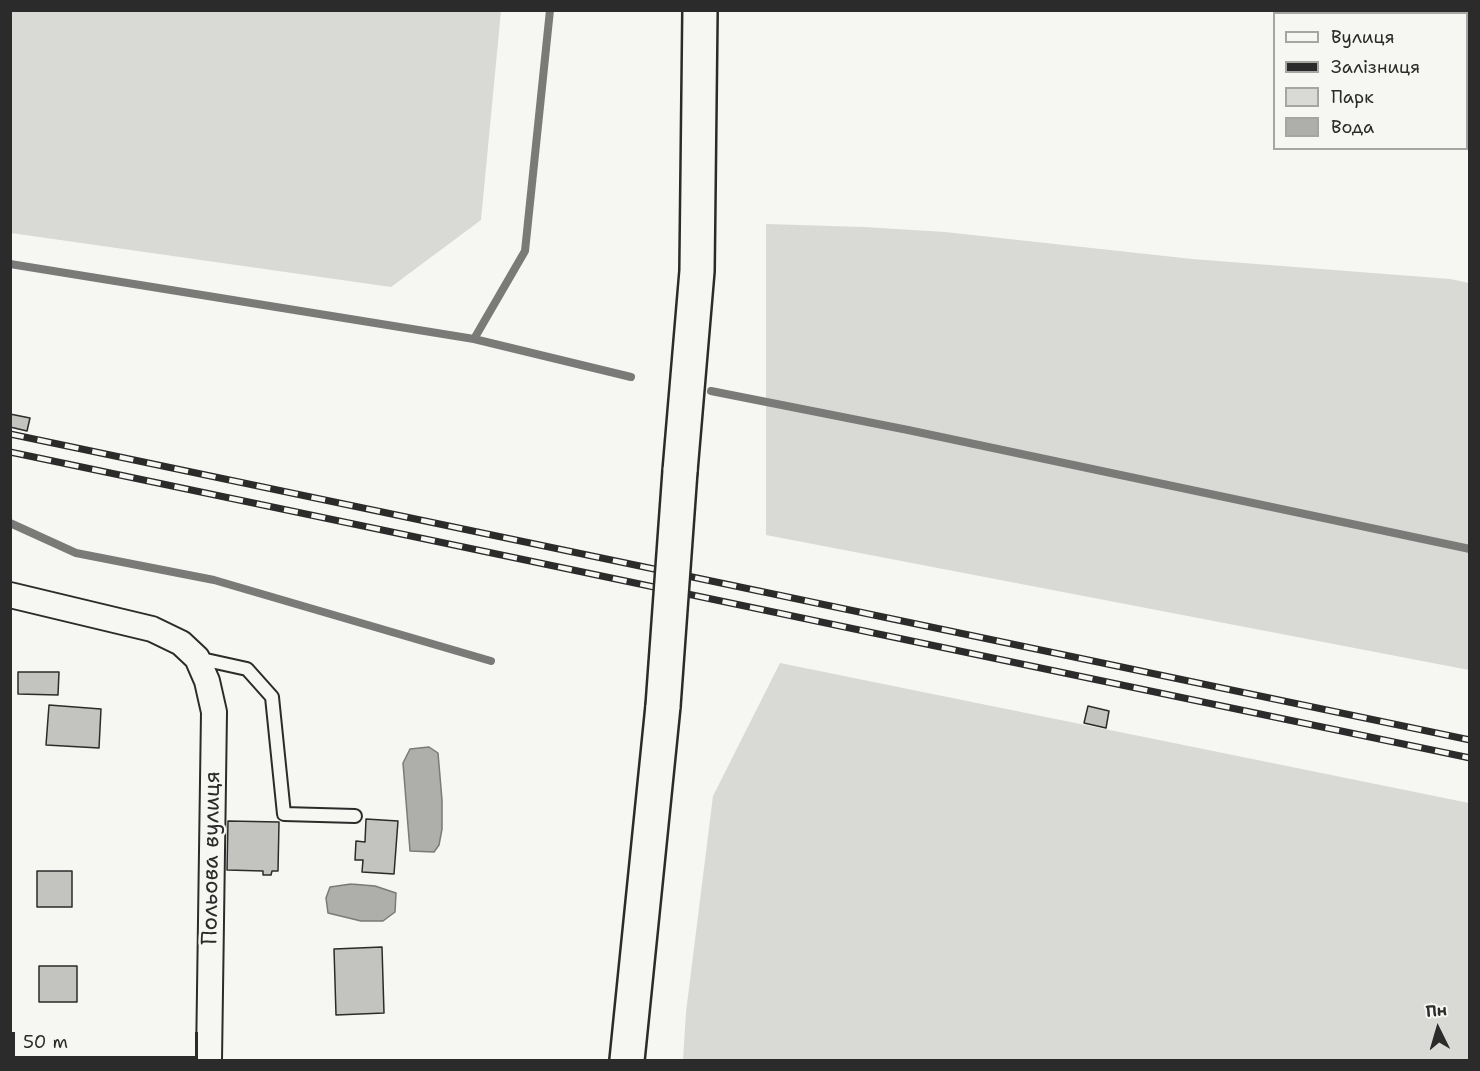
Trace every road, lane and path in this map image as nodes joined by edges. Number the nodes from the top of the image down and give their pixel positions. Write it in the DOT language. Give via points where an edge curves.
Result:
graph roads {
  1 [pos="700,10"];
  2 [pos="10,595"];
  3 [pos="197,658"];
  4 [pos="355,816"];
  5 [pos="209,1060"];
  6 [pos="627,1060"];
  1 -- 6 [label="highway, bridge" via="697,270 663,705"];
  2 -- 3 [label="street" via="153,629 181,643"];
  3 -- 4 [label="lane" via="247,669 272,697 284,814"];
  3 -- 5 [label="street, Польова вулиця" via="214,712"];
}
